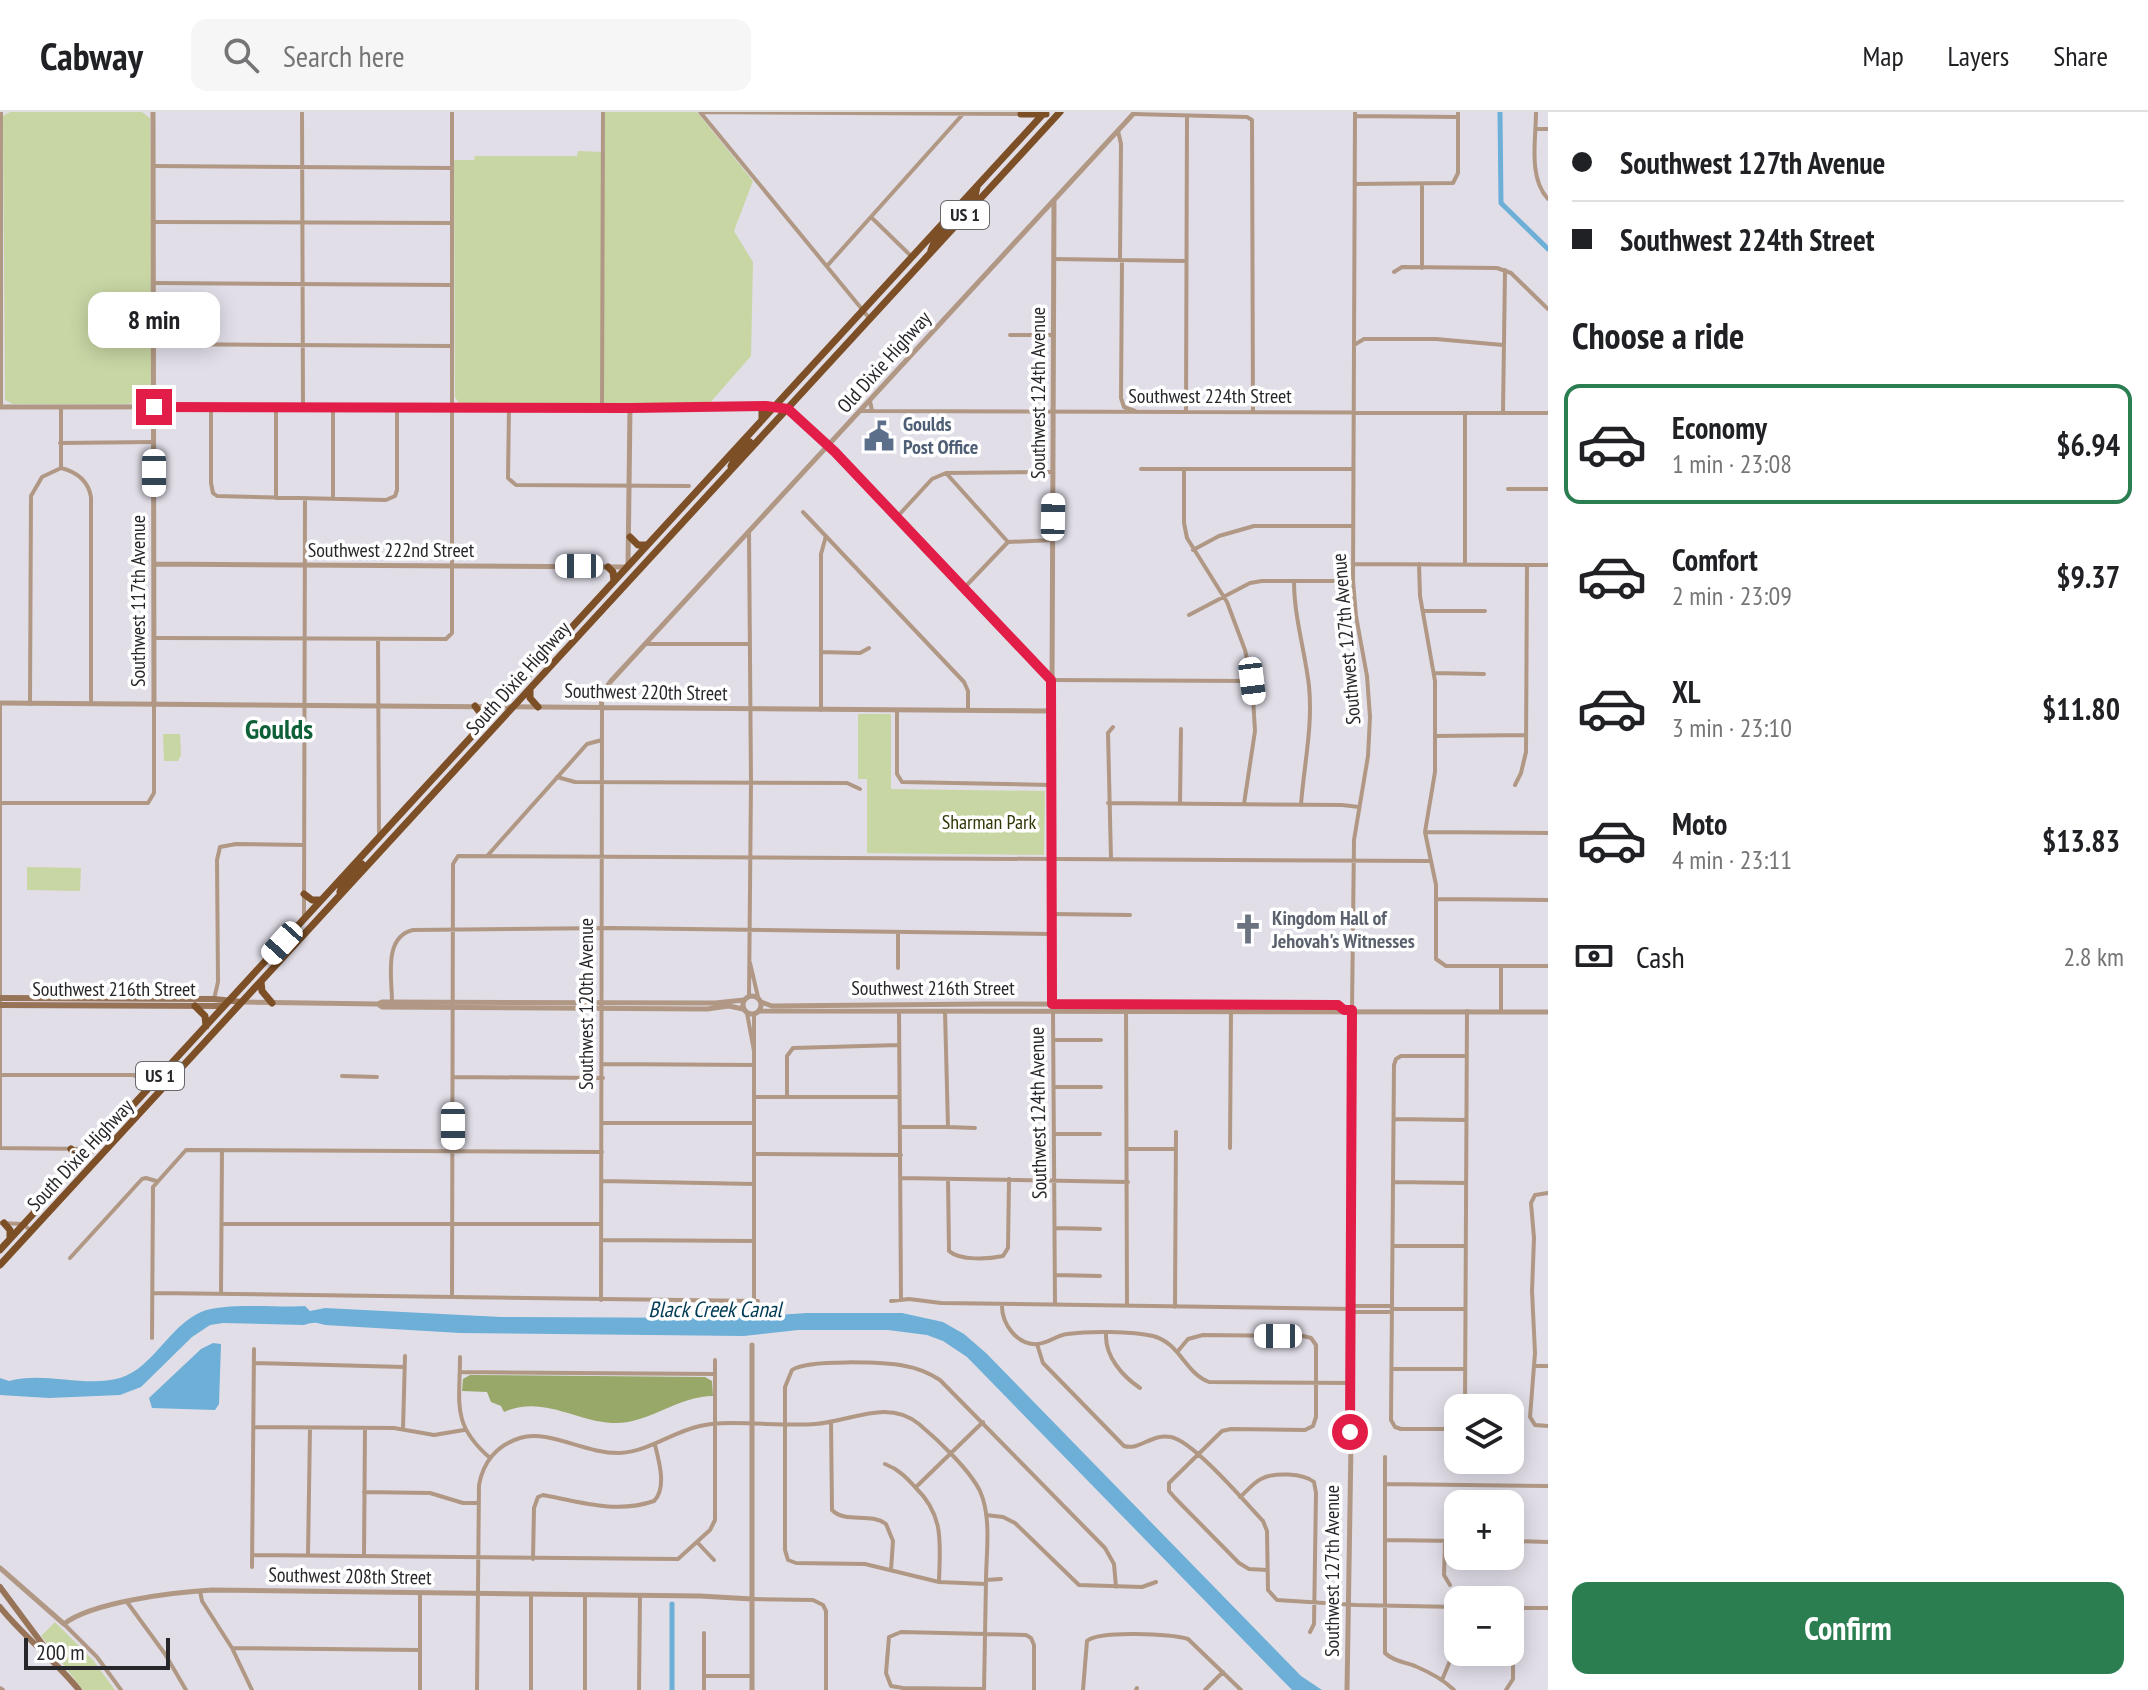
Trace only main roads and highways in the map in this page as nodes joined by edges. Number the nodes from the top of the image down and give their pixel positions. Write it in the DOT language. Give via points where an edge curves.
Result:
graph roads {
  1 [pos="1044,113"];
  2 [pos="1058,114"];
  3 [pos="1029,129"];
  4 [pos="976,187"];
  5 [pos="928,256"];
  6 [pos="820,358"];
  7 [pos="758,406"];
  8 [pos="776,406"];
  9 [pos="788,409"];
  10 [pos="762,420"];
  11 [pos="728,473"];
  12 [pos="630,537"];
  13 [pos="647,545"];
  14 [pos="644,564"];
  15 [pos="608,567"];
  16 [pos="628,567"];
  17 [pos="614,581"];
  18 [pos="584,629"];
  19 [pos="561,639"];
  20 [pos="530,689"];
  21 [pos="475,706"];
  22 [pos="499,707"];
  23 [pos="513,707"];
  24 [pos="538,707"];
  25 [pos="482,724"];
  26 [pos="453,772"];
  27 [pos="379,837"];
  28 [pos="393,838"];
  29 [pos="304,894"];
  30 [pos="338,898"];
  31 [pos="322,899"];
  32 [pos="289,935"];
  33 [pos="261,982"];
  34 [pos="1,1002"];
  35 [pos="227,1002"];
  36 [pos="242,1002"];
  37 [pos="272,1003"];
  38 [pos="195,1006"];
  39 [pos="206,1026"];
  40 [pos="169,1081"];
  41 [pos="71,1149"];
  42 [pos="92,1149"];
  43 [pos="100,1156"];
  44 [pos="77,1166"];
  45 [pos="2,1223"];
  46 [pos="10,1238"];
  47 [pos="0,1250"];
  48 [pos="0,1265"];
  49 [pos="0,1587"];
  50 [pos="0,1609"];
  51 [pos="53,1660"];
  52 [pos="79,1690"];
  1 -- 2 [label="highway"];
  1 -- 3 [label="highway, South Dixie Highway / US 1"];
  1 -- 3 [label="highway" via="1021,114 1029,120"];
  2 -- 5 [label="highway, South Dixie Highway / US 1"];
  3 -- 4 [label="highway, South Dixie Highway / US 1"];
  4 -- 5 [label="highway" via="975,196 935,240"];
  4 -- 6 [label="highway, South Dixie Highway / US 1"];
  5 -- 9 [label="highway, South Dixie Highway / US 1"];
  6 -- 8 [label="highway, South Dixie Highway / US 1"];
  6 -- 9 [label="highway" via="788,399"];
  7 -- 10 [label="highway"];
  8 -- 10 [label="highway, South Dixie Highway / US 1"];
  8 -- 11 [label="highway" via="775,415"];
  9 -- 11 [label="highway, South Dixie Highway / US 1"];
  10 -- 13 [label="highway, South Dixie Highway / US 1"];
  11 -- 14 [label="highway, South Dixie Highway / US 1"];
  12 -- 13 [label="highway"];
  13 -- 16 [label="highway, South Dixie Highway / US 1"];
  14 -- 16 [label="highway"];
  14 -- 18 [label="highway, South Dixie Highway / US 1"];
  15 -- 17 [label="highway"];
  16 -- 17 [label="highway, South Dixie Highway / US 1"];
  16 -- 18 [label="highway" via="626,577"];
  17 -- 19 [label="highway, South Dixie Highway / US 1"];
  18 -- 20 [label="highway, South Dixie Highway / US 1"];
  19 -- 22 [label="highway, South Dixie Highway / US 1"];
  19 -- 23 [label="highway" via="515,697"];
  20 -- 23 [label="highway, South Dixie Highway / US 1"];
  20 -- 24 [label="highway"];
  21 -- 25 [label="highway"];
  22 -- 25 [label="highway, South Dixie Highway / US 1"];
  22 -- 26 [label="highway" via="497,717"];
  23 -- 26 [label="highway, South Dixie Highway / US 1"];
  25 -- 27 [label="highway, South Dixie Highway / US 1"];
  26 -- 28 [label="highway, South Dixie Highway / US 1"];
  27 -- 28 [label="highway"];
  27 -- 30 [label="highway" via="378,847 342,885"];
  27 -- 31 [label="highway, South Dixie Highway / US 1"];
  28 -- 30 [label="highway, South Dixie Highway / US 1"];
  29 -- 31 [label="highway"];
  30 -- 33 [label="highway, South Dixie Highway / US 1"];
  31 -- 32 [label="highway, South Dixie Highway / US 1"];
  32 -- 35 [label="highway, South Dixie Highway / US 1"];
  32 -- 36 [label="highway" via="287,944 239,997"];
  33 -- 36 [label="highway, South Dixie Highway / US 1"];
  33 -- 37 [label="highway"];
  34 -- 35 [label="main road, Southwest 216th Street"];
  34 -- 38 [label="main road, Southwest 216th Street"];
  35 -- 36 [label="main road, Southwest 216th Street"];
  35 -- 38 [label="main road, Southwest 216th Street"];
  35 -- 39 [label="highway, South Dixie Highway / US 1"];
  35 -- 40 [label="highway" via="228,1010 171,1072"];
  36 -- 40 [label="highway, South Dixie Highway / US 1"];
  38 -- 39 [label="highway"];
  39 -- 42 [label="highway, South Dixie Highway / US 1"];
  40 -- 43 [label="highway, South Dixie Highway / US 1"];
  41 -- 44 [label="highway"];
  42 -- 43 [label="highway"];
  42 -- 44 [label="highway, South Dixie Highway / US 1"];
  43 -- 48 [label="highway, South Dixie Highway / US 1"];
  44 -- 46 [label="highway, South Dixie Highway / US 1"];
  45 -- 46 [label="highway"];
  46 -- 47 [label="highway, South Dixie Highway / US 1"];
  49 -- 51 [label="main road"];
  50 -- 51 [label="main road"];
  51 -- 52 [label="main road"];
}
